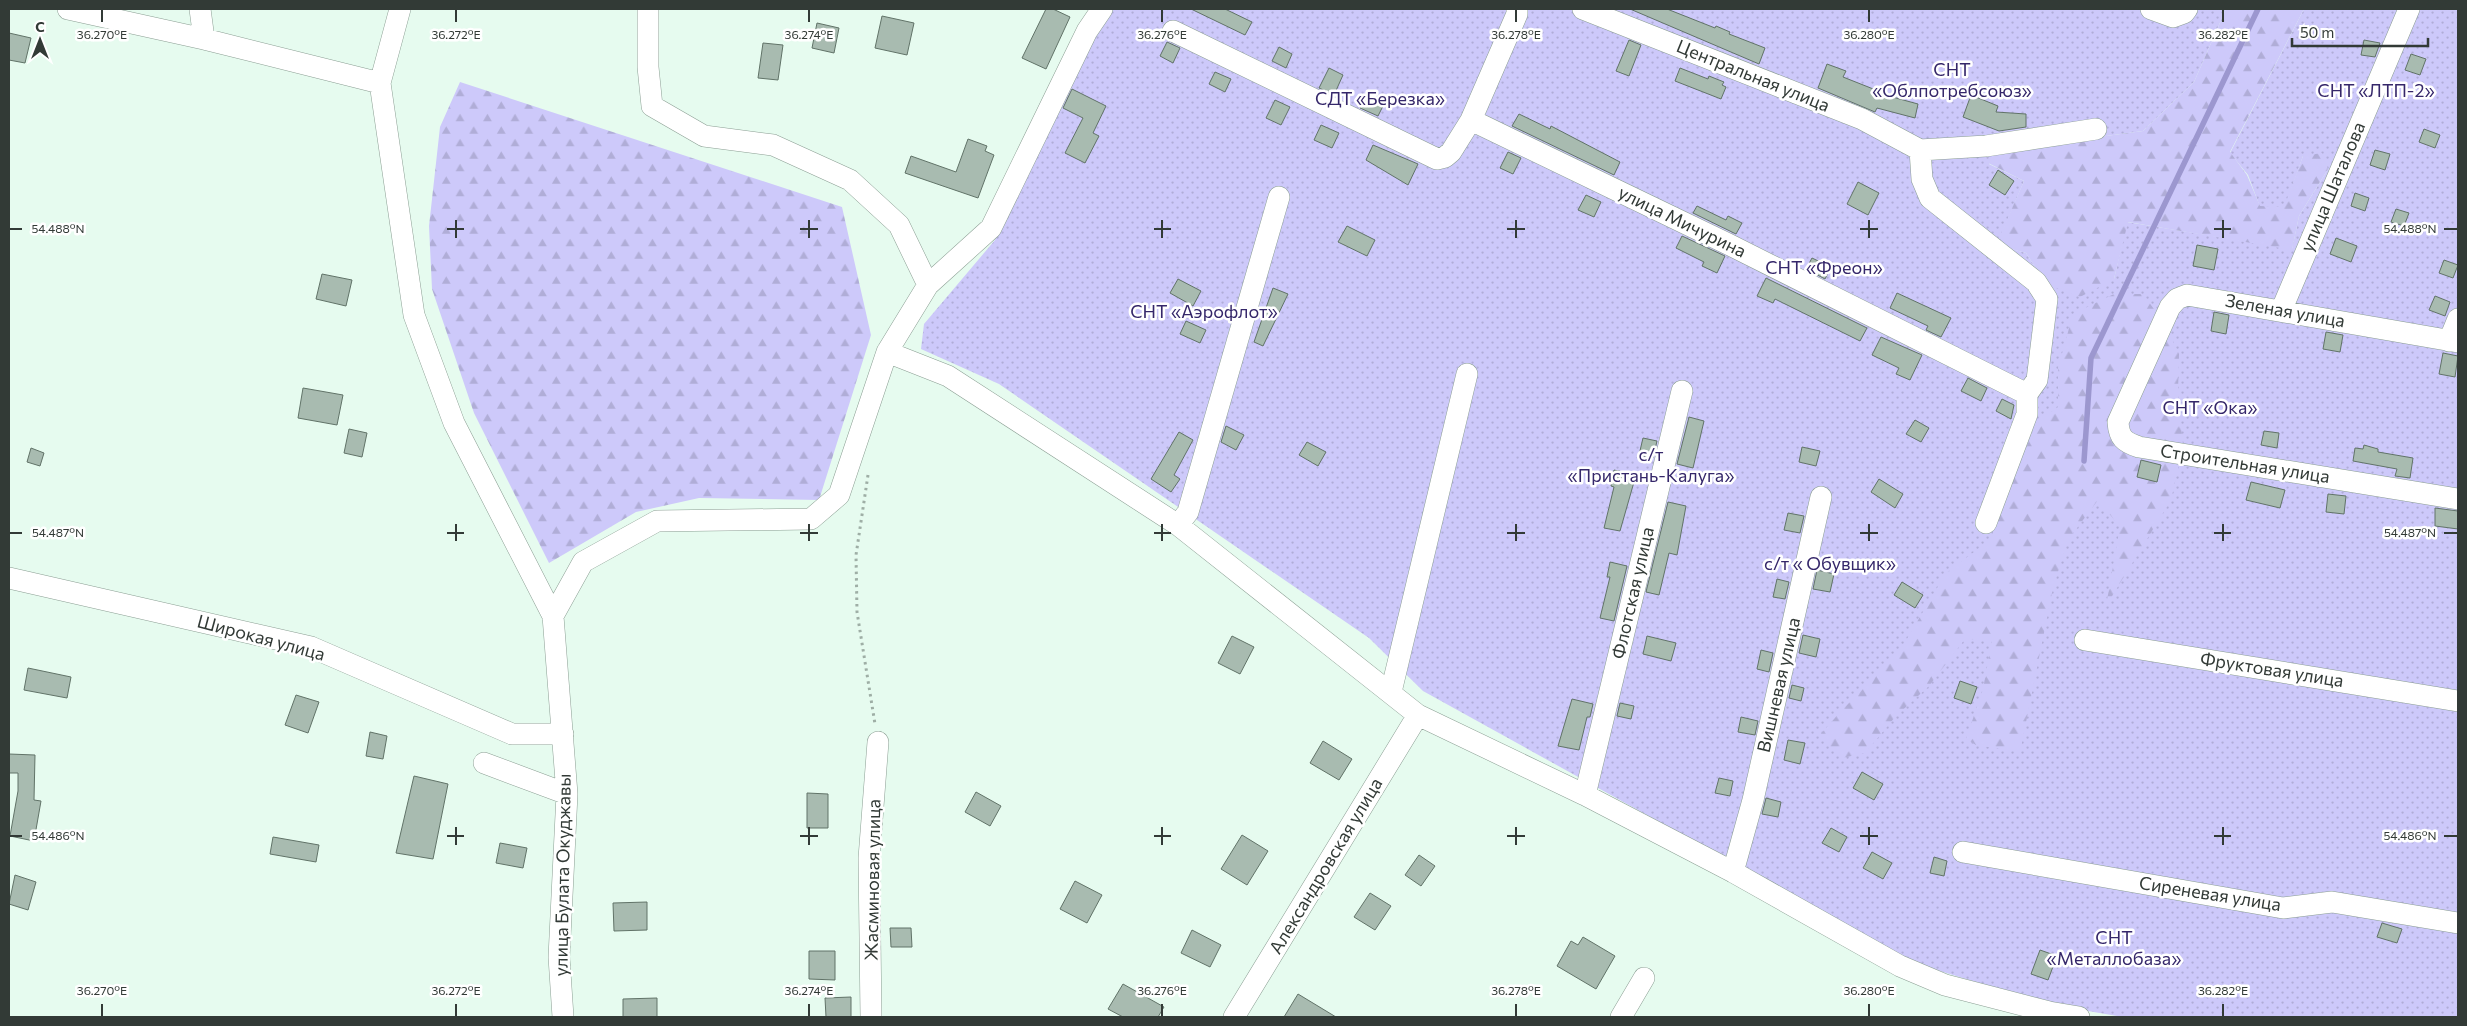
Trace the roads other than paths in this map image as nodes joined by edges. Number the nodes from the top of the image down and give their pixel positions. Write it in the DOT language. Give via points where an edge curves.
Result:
graph roads {
  1 [pos="68,9"];
  2 [pos="200,9"];
  3 [pos="400,9"];
  4 [pos="648,9"];
  5 [pos="1102,9"];
  6 [pos="1517,9"];
  7 [pos="1583,9"];
  8 [pos="2152,9"];
  9 [pos="2187,9"];
  10 [pos="2409,9"];
  11 [pos="1173,30"];
  12 [pos="204,39"];
  13 [pos="380,83"];
  14 [pos="1471,120"];
  15 [pos="2096,129"];
  16 [pos="1920,150"];
  17 [pos="1279,197"];
  18 [pos="928,285"];
  19 [pos="2281,311"];
  20 [pos="2458,319"];
  21 [pos="2454,342"];
  22 [pos="887,352"];
  23 [pos="2148,357"];
  24 [pos="1466,374"];
  25 [pos="1682,391"];
  26 [pos="2027,394"];
  27 [pos="1821,497"];
  28 [pos="2458,500"];
  29 [pos="1986,523"];
  30 [pos="1178,525"];
  31 [pos="9,578"];
  32 [pos="553,616"];
  33 [pos="2085,640"];
  34 [pos="1390,692"];
  35 [pos="2458,701"];
  36 [pos="1418,715"];
  37 [pos="563,734"];
  38 [pos="878,742"];
  39 [pos="484,764"];
  40 [pos="567,794"];
  41 [pos="1585,795"];
  42 [pos="1963,852"];
  43 [pos="1733,872"];
  44 [pos="2458,923"];
  45 [pos="1644,978"];
  46 [pos="563,1017"];
  47 [pos="871,1017"];
  48 [pos="1234,1017"];
  49 [pos="1621,1017"];
  50 [pos="2079,1017"];
  1 -- 12 [label="street"];
  2 -- 12 [label="street"];
  3 -- 13 [label="street"];
  4 -- 18 [label="street" via="652,106 704,136 773,145 850,180 899,225"];
  5 -- 18 [label="street" via="1087,32 991,228"];
  6 -- 14 [label="street"];
  7 -- 16 [label="street, Центральная улица" via="1862,120"];
  8 -- 9 [label="street" via="2174,17"];
  10 -- 19 [label="street, улица Шаталова"];
  11 -- 14 [label="street" via="1437,159 1451,152"];
  12 -- 13 [label="street"];
  13 -- 32 [label="street" via="414,315 454,423"];
  14 -- 26 [label="street, улица Мичурина"];
  15 -- 16 [label="street" via="1986,146"];
  16 -- 26 [label="street" via="1922,179 1930,198 2036,282 2047,299 2037,380"];
  17 -- 30 [label="street" via="1188,512"];
  18 -- 22 [label="street"];
  19 -- 21 [label="street, Зеленая улица"];
  19 -- 23 [label="street, Зеленая улица" via="2187,295 2170,307"];
  20 -- 21 [label="street"];
  22 -- 30 [label="street" via="948,376"];
  22 -- 32 [label="street" via="840,495 811,518 657,521 583,562"];
  23 -- 28 [label="street, Строительная улица" via="2118,422 2118,432 2126,443"];
  24 -- 34 [label="street"];
  25 -- 41 [label="street, Флотская улица"];
  26 -- 29 [label="street" via="2027,414"];
  27 -- 43 [label="street, Вишневая улица" via="1753,800"];
  30 -- 34 [label="street"];
  31 -- 37 [label="street, Широкая улица" via="311,647 512,734"];
  32 -- 37 [label="street, улица Булата Окуджавы"];
  33 -- 35 [label="street, Фруктовая улица"];
  34 -- 36 [label="street"];
  36 -- 41 [label="street"];
  36 -- 48 [label="street, Александровская улица"];
  37 -- 40 [label="street, улица Булата Окуджавы"];
  38 -- 47 [label="street, Жасминовая улица" via="869,858"];
  39 -- 40 [label="street"];
  40 -- 46 [label="street, улица Булата Окуджавы" via="559,957"];
  41 -- 43 [label="street"];
  42 -- 44 [label="street, Сиреневая улица" via="2283,908 2332,902"];
  43 -- 50 [label="street" via="1900,966 1945,985"];
  45 -- 49 [label="street"];
}
